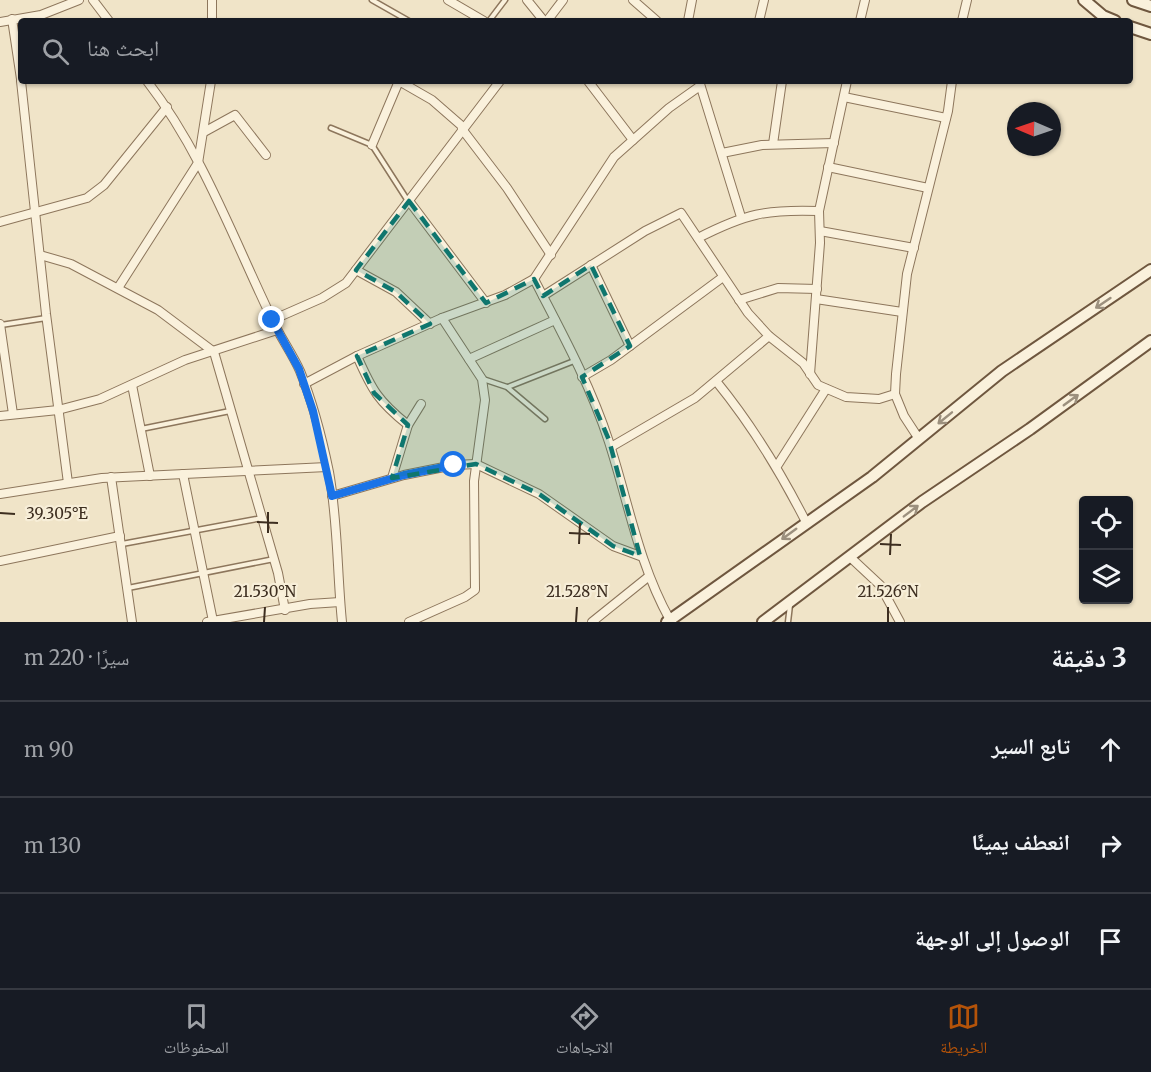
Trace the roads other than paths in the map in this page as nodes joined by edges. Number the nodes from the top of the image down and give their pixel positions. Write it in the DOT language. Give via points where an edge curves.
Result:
graph roads {
  1 [pos="79,0"];
  2 [pos="93,0"];
  3 [pos="212,0"];
  4 [pos="372,0"];
  5 [pos="448,0"];
  6 [pos="505,0"];
  7 [pos="527,0"];
  8 [pos="563,0"];
  9 [pos="633,0"];
  10 [pos="692,0"];
  11 [pos="764,0"];
  12 [pos="865,0"];
  13 [pos="967,0"];
  14 [pos="1084,0"];
  15 [pos="1133,0"];
  16 [pos="1151,6"];
  17 [pos="18,18"];
  18 [pos="19,18"];
  19 [pos="107,18"];
  20 [pos="212,18"];
  21 [pos="404,18"];
  22 [pos="479,18"];
  23 [pos="491,18"];
  24 [pos="542,18"];
  25 [pos="548,18"];
  26 [pos="654,18"];
  27 [pos="689,18"];
  28 [pos="760,18"];
  29 [pos="861,18"];
  30 [pos="963,18"];
  31 [pos="1108,18"];
  32 [pos="12,19"];
  33 [pos="0,22"];
  34 [pos="1133,28"];
  35 [pos="1151,34"];
  36 [pos="18,60"];
  37 [pos="21,84"];
  38 [pos="149,84"];
  39 [pos="211,84"];
  40 [pos="398,84"];
  41 [pos="404,84"];
  42 [pos="497,84"];
  43 [pos="590,84"];
  44 [pos="699,84"];
  45 [pos="782,84"];
  46 [pos="847,84"];
  47 [pos="952,84"];
  48 [pos="844,97"];
  49 [pos="166,107"];
  50 [pos="946,118"];
  51 [pos="331,128"];
  52 [pos="462,128"];
  53 [pos="204,132"];
  54 [pos="633,140"];
  55 [pos="834,142"];
  56 [pos="773,144"];
  57 [pos="372,145"];
  58 [pos="722,153"];
  59 [pos="266,155"];
  60 [pos="198,163"];
  61 [pos="828,167"];
  62 [pos="928,188"];
  63 [pos="409,201"];
  64 [pos="819,211"];
  65 [pos="35,214"];
  66 [pos="741,217"];
  67 [pos="0,222"];
  68 [pos="820,231"];
  69 [pos="698,238"];
  70 [pos="914,248"];
  71 [pos="40,255"];
  72 [pos="551,255"];
  73 [pos="591,265"];
  74 [pos="356,270"];
  75 [pos="1151,270"];
  76 [pos="723,277"];
  77 [pos="534,279"];
  78 [pos="118,288"];
  79 [pos="817,289"];
  80 [pos="543,296"];
  81 [pos="816,299"];
  82 [pos="739,300"];
  83 [pos="486,303"];
  84 [pos="902,312"];
  85 [pos="46,318"];
  86 [pos="442,318"];
  87 [pos="272,320"];
  88 [pos="555,320"];
  89 [pos="430,324"];
  90 [pos="0,325"];
  91 [pos="277,330"];
  92 [pos="769,336"];
  93 [pos="1151,341"];
  94 [pos="630,346"];
  95 [pos="214,352"];
  96 [pos="357,356"];
  97 [pos="469,359"];
  98 [pos="574,361"];
  99 [pos="810,374"];
  100 [pos="582,377"];
  101 [pos="482,379"];
  102 [pos="716,381"];
  103 [pos="132,384"];
  104 [pos="304,384"];
  105 [pos="507,387"];
  106 [pos="826,388"];
  107 [pos="894,394"];
  108 [pos="421,404"];
  109 [pos="58,410"];
  110 [pos="231,411"];
  111 [pos="13,414"];
  112 [pos="0,416"];
  113 [pos="545,419"];
  114 [pos="408,425"];
  115 [pos="141,429"];
  116 [pos="919,439"];
  117 [pos="611,447"];
  118 [pos="476,464"];
  119 [pos="777,465"];
  120 [pos="327,467"];
  121 [pos="250,471"];
  122 [pos="183,474"];
  123 [pos="150,476"];
  124 [pos="111,477"];
  125 [pos="392,478"];
  126 [pos="68,483"];
  127 [pos="0,494"];
  128 [pos="332,496"];
  129 [pos="262,517"];
  130 [pos="806,522"];
  131 [pos="194,530"];
  132 [pos="120,540"];
  133 [pos="640,556"];
  134 [pos="850,556"];
  135 [pos="274,559"];
  136 [pos="0,561"];
  137 [pos="203,573"];
  138 [pos="648,577"];
  139 [pos="127,588"];
  140 [pos="791,601"];
  141 [pos="340,602"];
  142 [pos="285,610"];
  143 [pos="668,621"];
  144 [pos="132,622"];
  145 [pos="210,622"];
  146 [pos="342,622"];
  147 [pos="410,622"];
  148 [pos="592,622"];
  149 [pos="763,622"];
  150 [pos="788,622"];
  151 [pos="900,622"];
  1 -- 18 [label="street" via="41,15"];
  2 -- 19 [label="street"];
  3 -- 20 [label="street"];
  4 -- 21 [label="lane"];
  5 -- 22 [label="street"];
  6 -- 23 [label="lane"];
  7 -- 24 [label="street"];
  8 -- 25 [label="street"];
  9 -- 26 [label="street"];
  10 -- 27 [label="street"];
  11 -- 28 [label="street"];
  12 -- 29 [label="street"];
  13 -- 30 [label="street"];
  14 -- 31 [label="main road"];
  15 -- 16 [label="main road"];
  17 -- 32 [label="street"];
  32 -- 33 [label="street"];
  32 -- 36 [label="street"];
  34 -- 35 [label="main road"];
  37 -- 65 [label="street"];
  38 -- 49 [label="street"];
  39 -- 53 [label="street"];
  40 -- 57 [label="street"];
  41 -- 52 [label="street" via="432,100"];
  42 -- 52 [label="street"];
  43 -- 54 [label="street"];
  44 -- 54 [label="street"];
  44 -- 58 [label="street"];
  45 -- 56 [label="street"];
  46 -- 48 [label="street"];
  47 -- 50 [label="street"];
  48 -- 50 [label="street"];
  48 -- 55 [label="street"];
  49 -- 60 [label="street"];
  49 -- 65 [label="street" via="104,185 87,198"];
  50 -- 62 [label="street"];
  51 -- 57 [label="lane"];
  52 -- 63 [label="street"];
  52 -- 72 [label="street"];
  53 -- 59 [label="street" via="235,115"];
  53 -- 60 [label="street"];
  54 -- 72 [label="street" via="614,157"];
  55 -- 56 [label="street"];
  55 -- 61 [label="street"];
  56 -- 58 [label="street"];
  57 -- 63 [label="lane"];
  58 -- 66 [label="street"];
  60 -- 78 [label="street"];
  60 -- 87 [label="street"];
  61 -- 62 [label="street"];
  61 -- 64 [label="street"];
  62 -- 70 [label="street"];
  63 -- 74 [label="street"];
  63 -- 83 [label="street"];
  64 -- 66 [label="street" via="776,210"];
  64 -- 68 [label="street"];
  65 -- 67 [label="street"];
  65 -- 71 [label="street"];
  66 -- 69 [label="street"];
  68 -- 70 [label="street"];
  68 -- 79 [label="street"];
  69 -- 73 [label="street" via="681,213"];
  69 -- 76 [label="street"];
  70 -- 84 [label="street"];
  71 -- 78 [label="street" via="71,264"];
  71 -- 85 [label="street"];
  72 -- 77 [label="street"];
  73 -- 80 [label="street"];
  73 -- 94 [label="street"];
  74 -- 87 [label="street" via="346,283 322,298"];
  74 -- 89 [label="street" via="396,292"];
  75 -- 116 [label="main road, one-way" via="1002,372"];
  76 -- 82 [label="street"];
  76 -- 94 [label="street"];
  77 -- 80 [label="street"];
  77 -- 83 [label="street"];
  78 -- 95 [label="street" via="158,310"];
  79 -- 81 [label="street"];
  79 -- 82 [label="street" via="778,288"];
  80 -- 88 [label="street"];
  81 -- 84 [label="street"];
  81 -- 99 [label="street"];
  82 -- 92 [label="street"];
  83 -- 86 [label="street"];
  84 -- 107 [label="street"];
  85 -- 90 [label="lane"];
  85 -- 109 [label="street"];
  86 -- 89 [label="street"];
  86 -- 97 [label="street"];
  87 -- 91 [label="street"];
  88 -- 97 [label="street"];
  88 -- 98 [label="street"];
  89 -- 96 [label="street"];
  90 -- 111 [label="street"];
  91 -- 95 [label="street"];
  91 -- 104 [label="street"];
  92 -- 99 [label="street" via="803,363"];
  92 -- 102 [label="street"];
  134 -- 93 [label="main road, one-way"];
  94 -- 100 [label="street"];
  95 -- 103 [label="street" via="185,360"];
  95 -- 110 [label="street"];
  96 -- 104 [label="street"];
  96 -- 114 [label="street" via="382,404"];
  97 -- 101 [label="street"];
  98 -- 100 [label="street"];
  98 -- 105 [label="lane"];
  99 -- 106 [label="street" via="818,385"];
  100 -- 117 [label="street"];
  101 -- 105 [label="lane"];
  101 -- 118 [label="street" via="485,400"];
  102 -- 117 [label="street" via="670,414"];
  102 -- 119 [label="street" via="743,413"];
  103 -- 109 [label="street" via="100,399"];
  103 -- 115 [label="street"];
  104 -- 120 [label="street"];
  105 -- 113 [label="lane"];
  106 -- 107 [label="street" via="846,397 879,399"];
  106 -- 119 [label="street"];
  107 -- 116 [label="street"];
  108 -- 114 [label="street"];
  109 -- 111 [label="street"];
  109 -- 126 [label="street"];
  110 -- 115 [label="lane"];
  110 -- 121 [label="street"];
  111 -- 112 [label="street"];
  114 -- 125 [label="street"];
  115 -- 123 [label="street"];
  116 -- 130 [label="main road"];
  117 -- 133 [label="street"];
  118 -- 125 [label="street"];
  118 -- 133 [label="street" via="538,494 613,546"];
  118 -- 147 [label="street" via="475,590"];
  119 -- 130 [label="street"];
  120 -- 121 [label="street"];
  120 -- 128 [label="street"];
  121 -- 122 [label="street"];
  121 -- 129 [label="street"];
  122 -- 123 [label="street"];
  122 -- 131 [label="street"];
  123 -- 124 [label="street"];
  124 -- 126 [label="street"];
  124 -- 132 [label="street"];
  125 -- 128 [label="street"];
  126 -- 127 [label="street"];
  128 -- 141 [label="street"];
  129 -- 131 [label="lane"];
  129 -- 135 [label="street"];
  130 -- 143 [label="main road, one-way"];
  131 -- 132 [label="lane"];
  131 -- 137 [label="street"];
  132 -- 136 [label="street"];
  132 -- 139 [label="street"];
  133 -- 138 [label="street"];
  134 -- 140 [label="main road"];
  134 -- 151 [label="street" via="880,585"];
  135 -- 137 [label="lane"];
  135 -- 142 [label="street"];
  137 -- 139 [label="lane"];
  137 -- 145 [label="street"];
  138 -- 143 [label="street"];
  138 -- 148 [label="street"];
  139 -- 144 [label="street"];
  140 -- 149 [label="main road"];
  140 -- 150 [label="lane"];
  141 -- 142 [label="street"];
  141 -- 146 [label="street"];
  142 -- 145 [label="street"];
}
